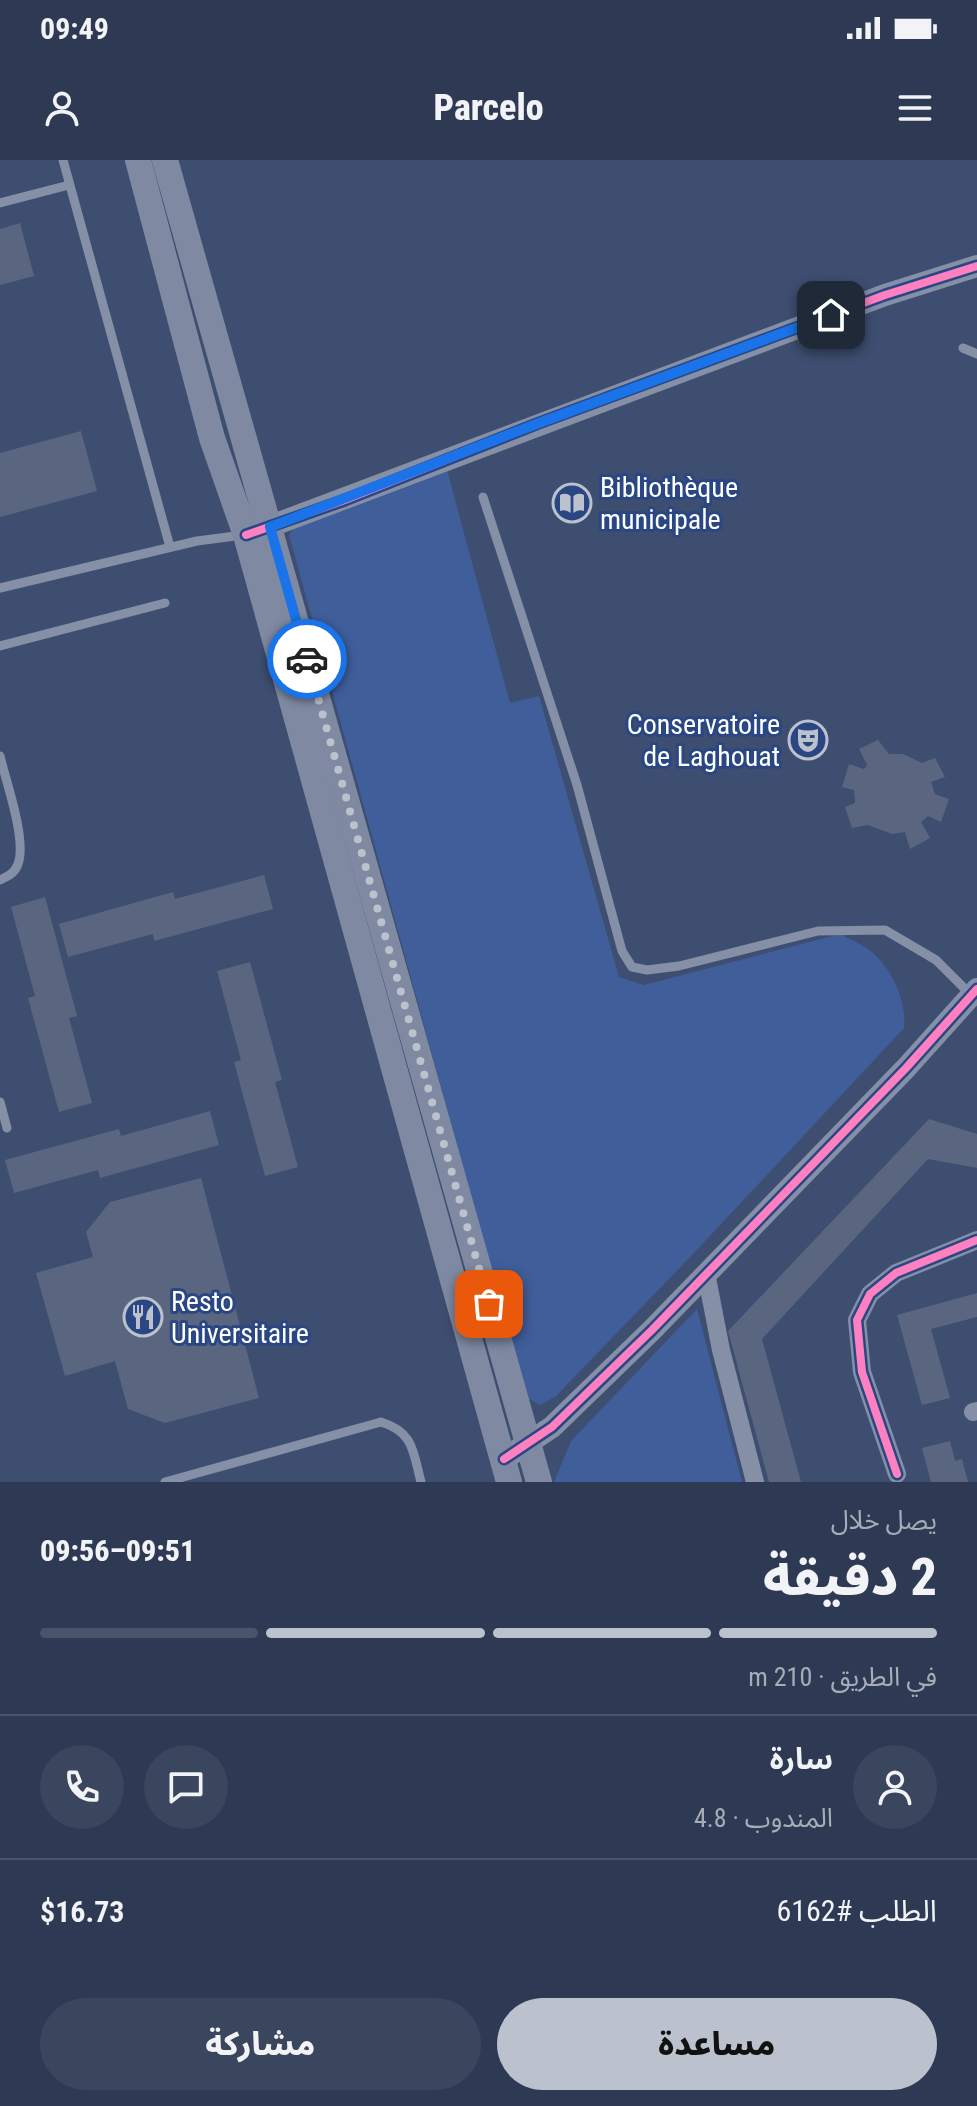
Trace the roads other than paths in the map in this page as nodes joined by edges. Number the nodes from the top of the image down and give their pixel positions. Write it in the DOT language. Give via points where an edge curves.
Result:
graph roads {
  1 [pos="63,160"];
  2 [pos="138,160"];
  3 [pos="165,160"];
  4 [pos="69,185"];
  5 [pos="0,203"];
  6 [pos="977,266"];
  7 [pos="963,348"];
  8 [pos="977,354"];
  9 [pos="483,497"];
  10 [pos="258,531"];
  11 [pos="170,547"];
  12 [pos="0,588"];
  13 [pos="165,603"];
  14 [pos="0,646"];
  15 [pos="0,756"];
  16 [pos="0,880"];
  17 [pos="974,992"];
  18 [pos="0,1102"];
  19 [pos="7,1128"];
  20 [pos="977,1240"];
  21 [pos="706,1273"];
  22 [pos="529,1444"];
  23 [pos="507,1471"];
  24 [pos="897,1474"];
  25 [pos="165,1482"];
  26 [pos="421,1482"];
  27 [pos="539,1482"];
  28 [pos="755,1482"];
  1 -- 4 [label="lane"];
  2 -- 10 [label="main road" via="212,438"];
  3 -- 10 [label="main road"];
  4 -- 5 [label="lane"];
  4 -- 11 [label="lane"];
  6 -- 10 [label="street" via="885,295"];
  7 -- 8 [label="lane"];
  9 -- 17 [label="lane" via="577,785 622,951 632,967 679,966 818,931 885,930 936,960"];
  10 -- 11 [label="lane"];
  10 -- 22 [label="main road"];
  10 -- 23 [label="main road"];
  11 -- 12 [label="lane"];
  13 -- 14 [label="lane"];
  15 -- 16 [label="lane" via="21,843 20,861"];
  17 -- 21 [label="street"];
  18 -- 19 [label="lane"];
  20 -- 24 [label="street" via="896,1273 870,1294 857,1320 862,1372"];
  21 -- 22 [label="street"];
  21 -- 28 [label="street"];
  22 -- 23 [label="street"];
  22 -- 27 [label="main road"];
  25 -- 26 [label="lane" via="381,1422 409,1438"];
}
